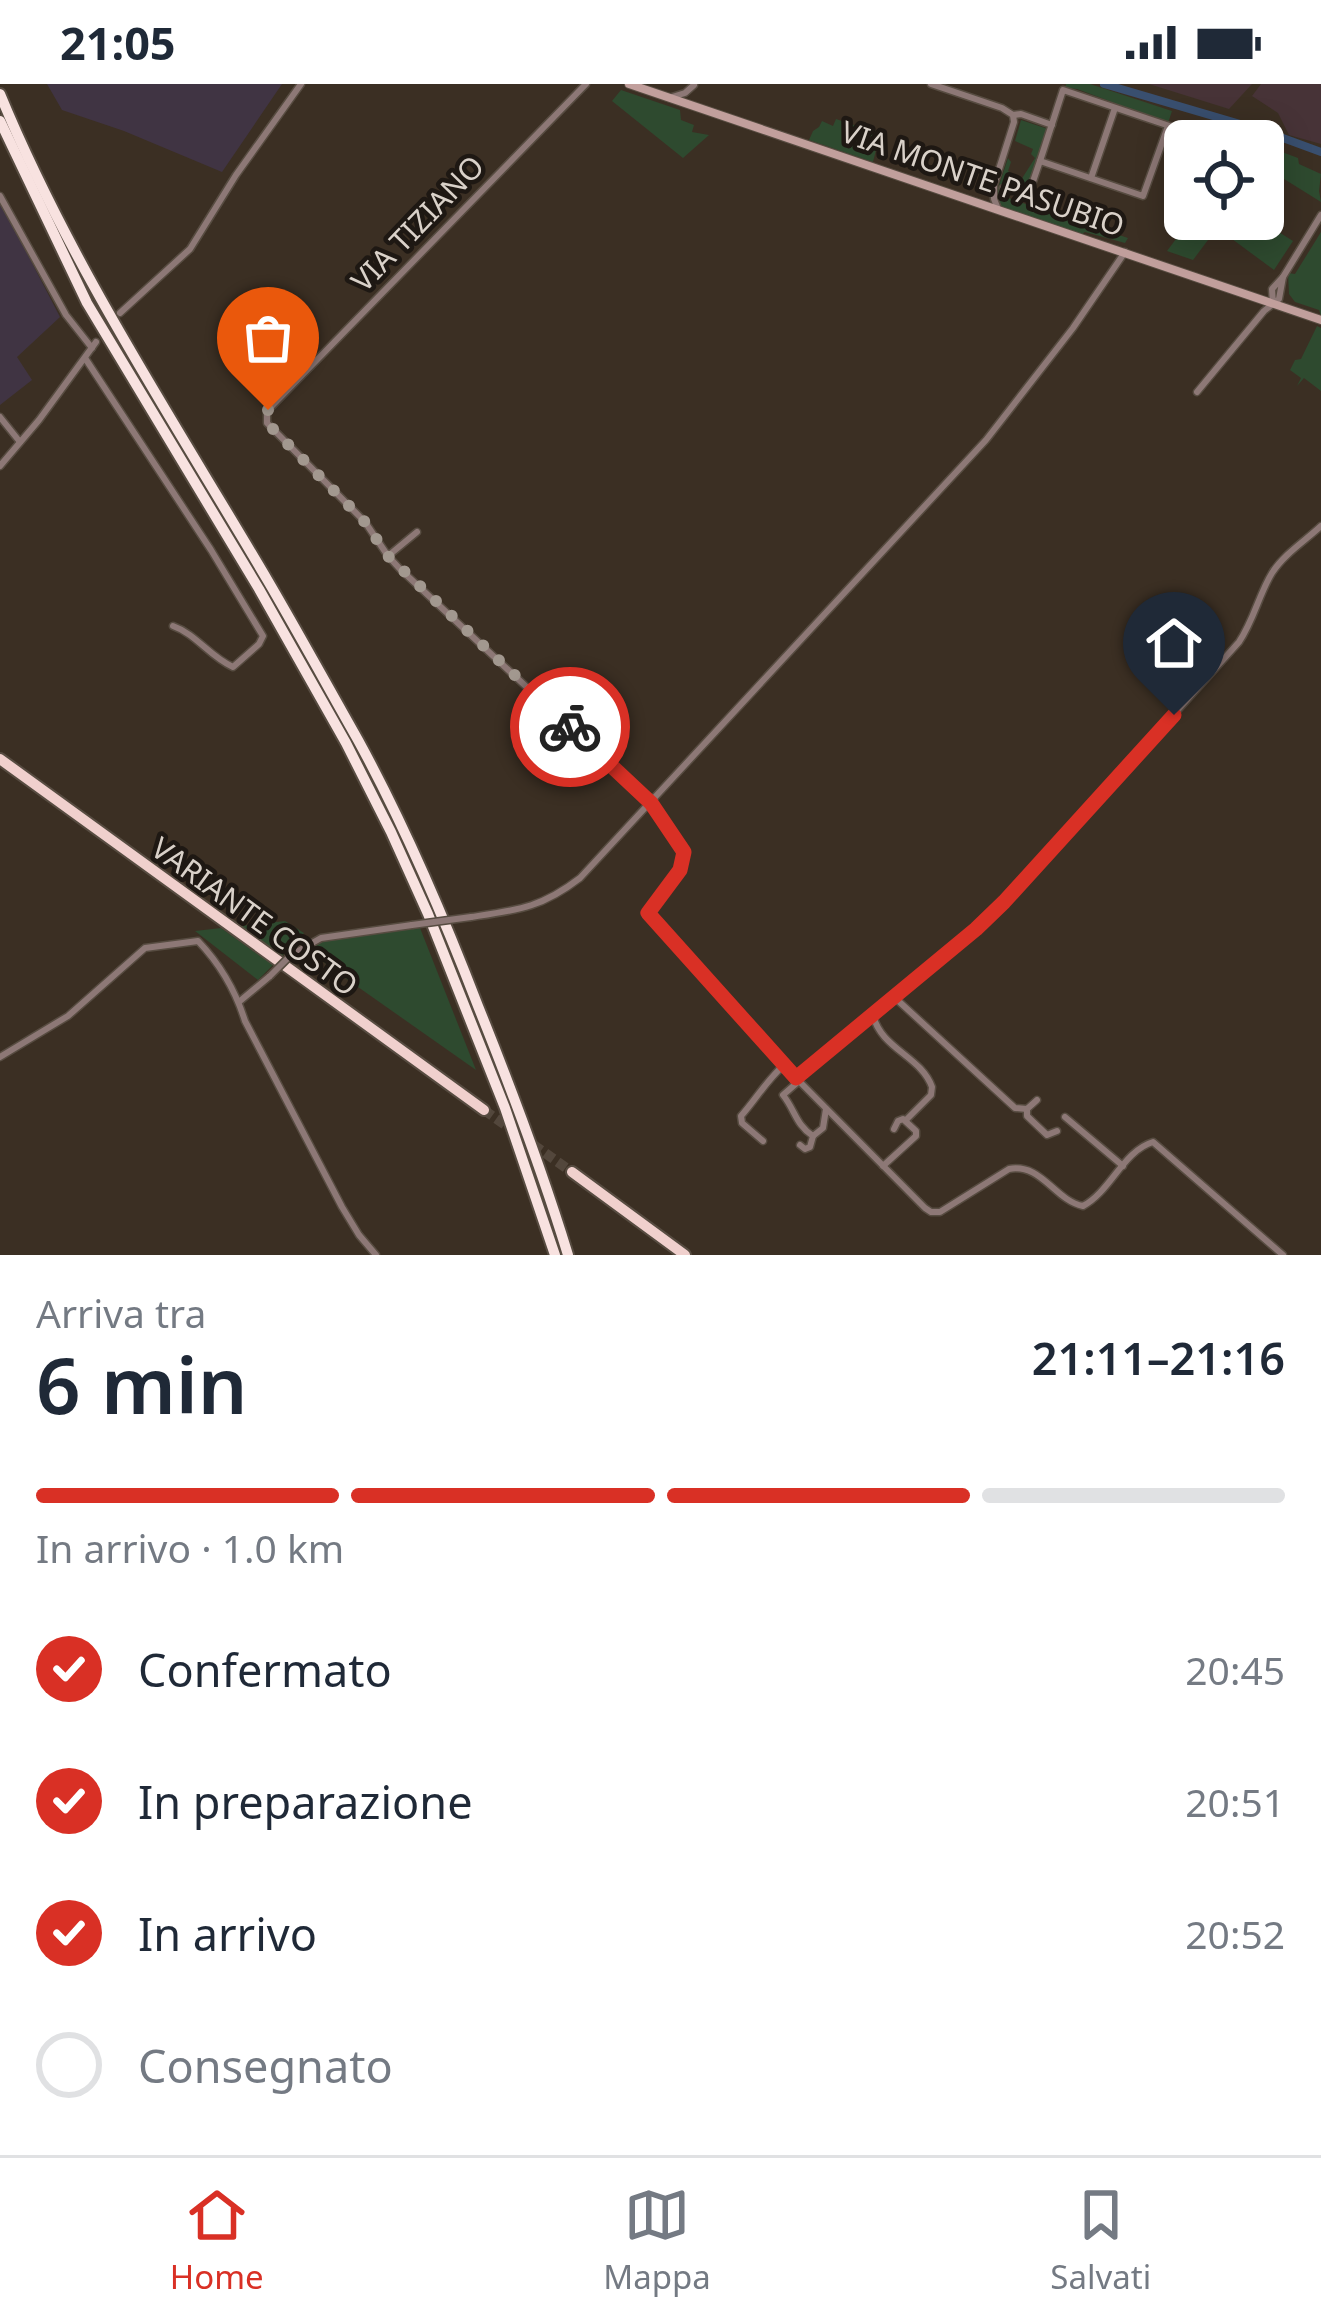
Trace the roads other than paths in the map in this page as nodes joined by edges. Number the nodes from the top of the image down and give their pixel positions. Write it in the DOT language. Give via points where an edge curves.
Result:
graph roads {
  1 [pos="301,84"];
  2 [pos="586,84"];
  3 [pos="629,84"];
  4 [pos="694,84"];
  5 [pos="931,84"];
  6 [pos="672,97"];
  7 [pos="2,99"];
  8 [pos="695,105"];
  9 [pos="1115,108"];
  10 [pos="1013,115"];
  11 [pos="0,121"];
  12 [pos="1052,124"];
  13 [pos="1164,125"];
  14 [pos="1164,137"];
  15 [pos="1040,161"];
  16 [pos="1091,178"];
  17 [pos="999,186"];
  18 [pos="0,196"];
  19 [pos="977,202"];
  20 [pos="998,209"];
  21 [pos="1321,215"];
  22 [pos="1126,252"];
  23 [pos="1282,277"];
  24 [pos="1272,289"];
  25 [pos="1282,290"];
  26 [pos="1252,296"];
  27 [pos="1273,304"];
  28 [pos="1292,310"];
  29 [pos="120,314"];
  30 [pos="1321,320"];
  31 [pos="85,358"];
  32 [pos="1196,392"];
  33 [pos="0,417"];
  34 [pos="20,442"];
  35 [pos="0,466"];
  36 [pos="1321,526"];
  37 [pos="417,532"];
  38 [pos="388,556"];
  39 [pos="172,626"];
  40 [pos="0,759"];
  41 [pos="651,803"];
  42 [pos="893,996"];
  43 [pos="239,1001"];
  44 [pos="873,1013"];
  45 [pos="0,1058"];
  46 [pos="784,1065"];
  47 [pos="798,1080"];
  48 [pos="1037,1100"];
  49 [pos="826,1109"];
  50 [pos="1027,1109"];
  51 [pos="484,1110"];
  52 [pos="1065,1117"];
  53 [pos="906,1120"];
  54 [pos="894,1129"];
  55 [pos="1057,1131"];
  56 [pos="813,1136"];
  57 [pos="763,1141"];
  58 [pos="800,1145"];
  59 [pos="883,1166"];
  60 [pos="1123,1166"];
  61 [pos="572,1172"];
  62 [pos="376,1255"];
  63 [pos="555,1255"];
  64 [pos="568,1255"];
  65 [pos="685,1255"];
  66 [pos="1283,1255"];
  1 -- 29 [label="street" via="190,249"];
  2 -- 38 [label="street, VIA TIZIANO" via="267,414"];
  3 -- 6 [label="main road, VIA MONTE PASUBIO"];
  4 -- 6 [label="street"];
  4 -- 8 [label="street"];
  5 -- 10 [label="street"];
  6 -- 8 [label="main road, VIA MONTE PASUBIO"];
  7 -- 64 [label="highway" via="104,307 280,602 402,828 516,1101"];
  8 -- 19 [label="main road, VIA MONTE PASUBIO"];
  9 -- 12 [label="street" via="1063,90"];
  9 -- 13 [label="street"];
  9 -- 16 [label="street"];
  10 -- 12 [label="street"];
  10 -- 17 [label="street"];
  11 -- 63 [label="highway" via="87,303 382,814 488,1065"];
  12 -- 15 [label="street"];
  14 -- 16 [label="street" via="1142,196"];
  15 -- 16 [label="street"];
  15 -- 17 [label="street" via="1028,196"];
  17 -- 19 [label="street"];
  17 -- 20 [label="street"];
  18 -- 31 [label="street" via="66,315 94,345"];
  19 -- 20 [label="main road, VIA MONTE PASUBIO"];
  20 -- 22 [label="main road, VIA MONTE PASUBIO"];
  21 -- 23 [label="street"];
  22 -- 26 [label="main road, VIA MONTE PASUBIO"];
  22 -- 41 [label="street" via="986,440"];
  23 -- 24 [label="street"];
  23 -- 25 [label="street"];
  24 -- 26 [label="street"];
  24 -- 27 [label="street"];
  25 -- 27 [label="street"];
  25 -- 28 [label="street"];
  26 -- 27 [label="main road, VIA MONTE PASUBIO"];
  27 -- 28 [label="main road, VIA MONTE PASUBIO"];
  27 -- 32 [label="street"];
  28 -- 30 [label="main road, VIA MONTE PASUBIO"];
  31 -- 34 [label="street"];
  31 -- 39 [label="street" via="263,639 233,667"];
  33 -- 34 [label="street"];
  34 -- 35 [label="street"];
  36 -- 42 [label="street" via="1271,575 1239,642 1004,902"];
  37 -- 38 [label="street"];
  38 -- 41 [label="street, VIA TIZIANO"];
  40 -- 51 [label="highway, VARIANTE COSTO"];
  41 -- 43 [label="street, bridge" via="557,896 520,910 321,938"];
  41 -- 46 [label="street, VIA TIZIANO" via="684,855 648,913"];
  42 -- 44 [label="street"];
  42 -- 50 [label="street" via="1012,1106"];
  43 -- 45 [label="street" via="198,941 156,945"];
  43 -- 62 [label="street" via="342,1207"];
  44 -- 47 [label="street"];
  44 -- 53 [label="street" via="885,1038 930,1080 931,1095"];
  46 -- 47 [label="street"];
  46 -- 57 [label="street" via="741,1116"];
  47 -- 49 [label="street"];
  47 -- 56 [label="street" via="783,1095"];
  48 -- 50 [label="street"];
  49 -- 56 [label="street"];
  49 -- 59 [label="street"];
  50 -- 55 [label="street" via="1047,1135"];
  52 -- 60 [label="street"];
  53 -- 54 [label="street"];
  53 -- 59 [label="street" via="916,1136"];
  56 -- 58 [label="street" via="810,1147"];
  59 -- 60 [label="street" via="935,1213 1015,1167 1083,1206"];
  60 -- 66 [label="street" via="1142,1145 1156,1143"];
  61 -- 65 [label="highway"];
}
